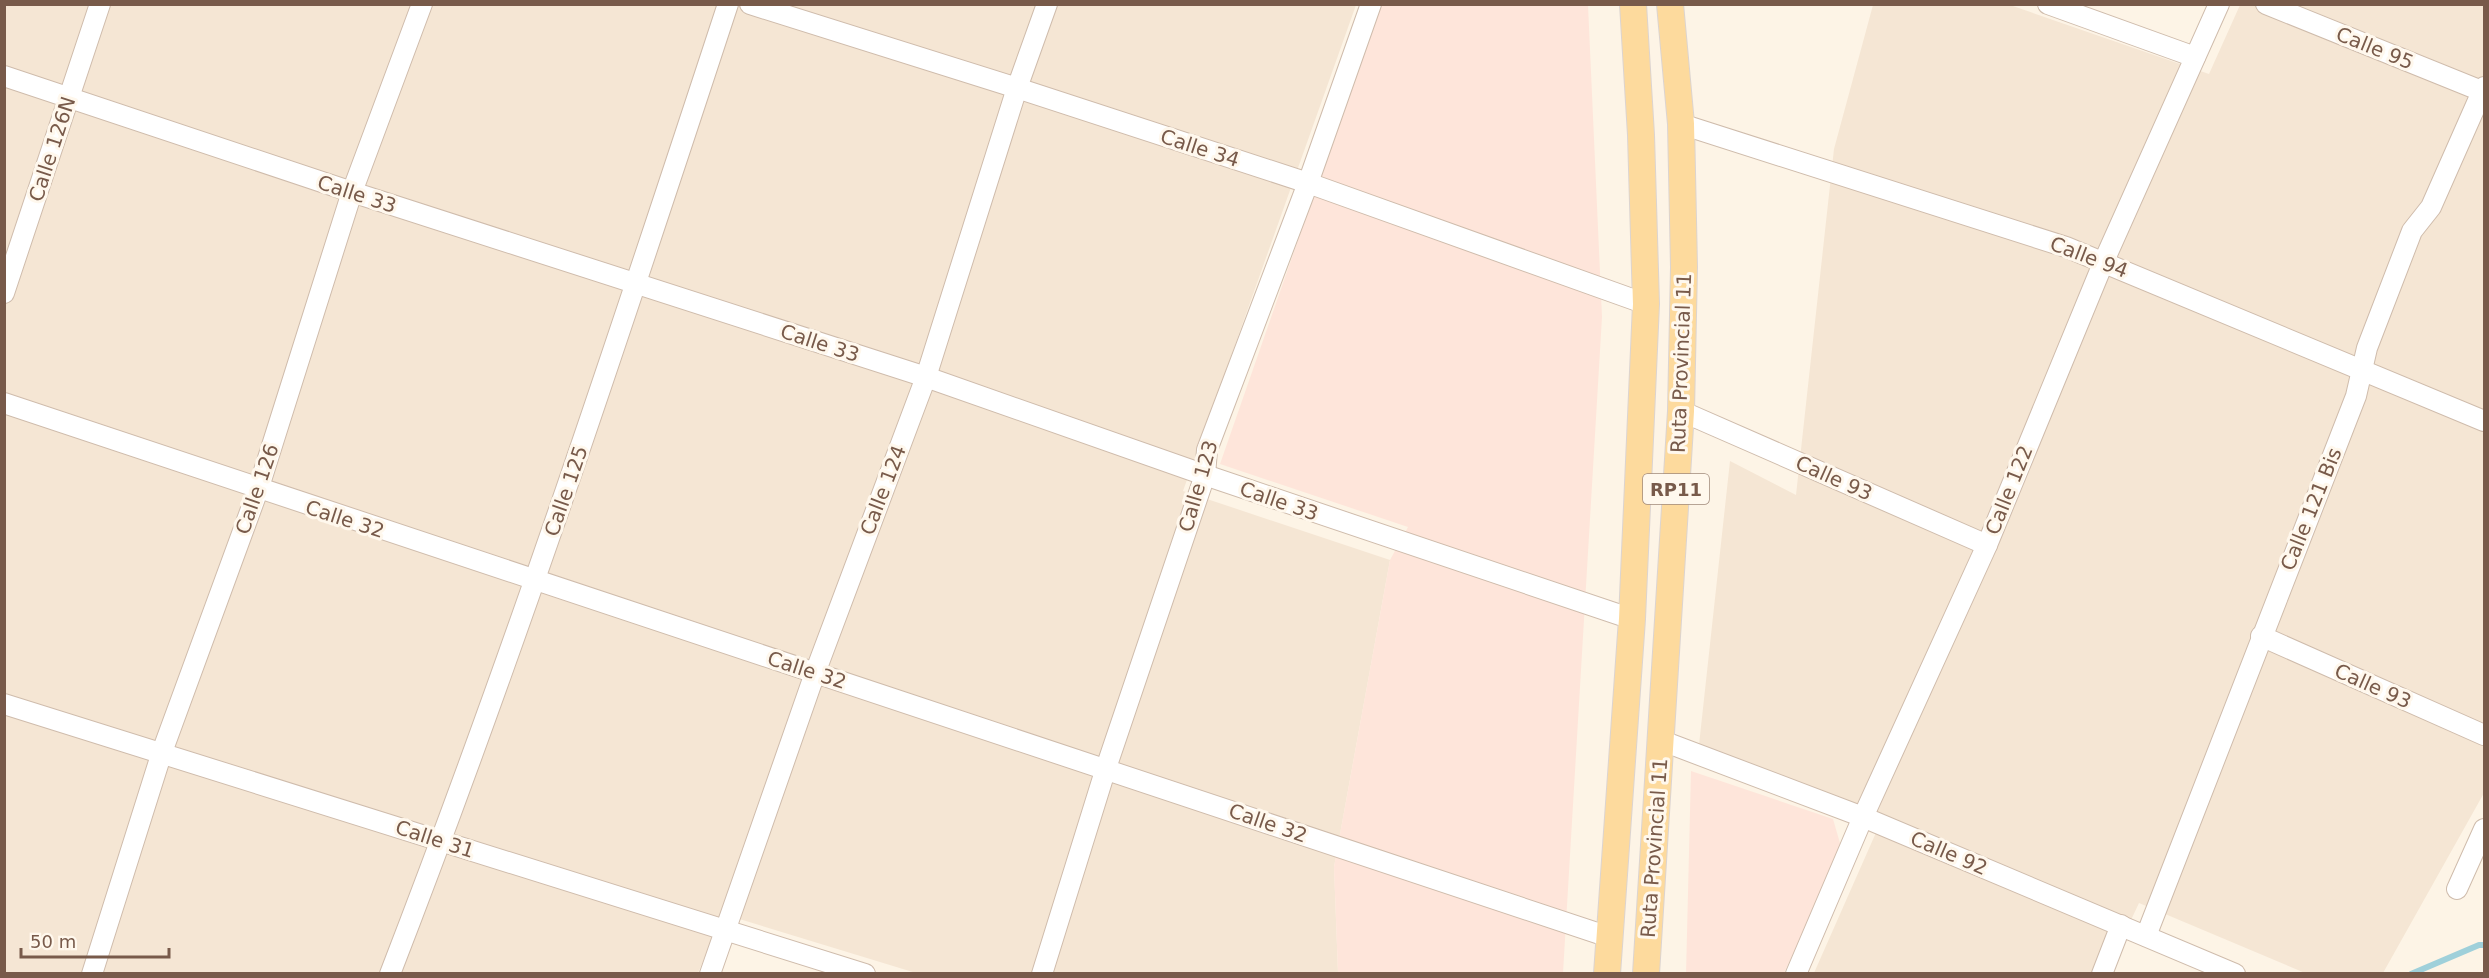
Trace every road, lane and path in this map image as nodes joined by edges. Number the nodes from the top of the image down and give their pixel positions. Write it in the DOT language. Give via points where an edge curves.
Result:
graph roads {
  1 [pos="100,4"];
  2 [pos="422,4"];
  3 [pos="728,4"];
  4 [pos="750,4"];
  5 [pos="1047,4"];
  6 [pos="1371,4"];
  7 [pos="1634,4"];
  8 [pos="1670,4"];
  9 [pos="2048,4"];
  10 [pos="2219,4"];
  11 [pos="2266,4"];
  12 [pos="2195,57"];
  13 [pos="4,76"];
  14 [pos="1017,88"];
  15 [pos="2484,90"];
  16 [pos="69,98"];
  17 [pos="1681,124"];
  18 [pos="1308,183"];
  19 [pos="352,192"];
  20 [pos="2104,261"];
  21 [pos="636,283"];
  22 [pos="4,293"];
  23 [pos="1646,304"];
  24 [pos="2362,370"];
  25 [pos="926,377"];
  26 [pos="4,403"];
  27 [pos="1681,411"];
  28 [pos="2484,421"];
  29 [pos="1205,475"];
  30 [pos="258,490"];
  31 [pos="1987,544"];
  32 [pos="535,582"];
  33 [pos="1632,619"];
  34 [pos="2261,636"];
  35 [pos="814,673"];
  36 [pos="4,704"];
  37 [pos="2484,735"];
  38 [pos="1660,740"];
  39 [pos="162,752"];
  40 [pos="1106,768"];
  41 [pos="1863,817"];
  42 [pos="2484,829"];
  43 [pos="442,841"];
  44 [pos="2457,889"];
  45 [pos="2121,925"];
  46 [pos="726,931"];
  47 [pos="2146,936"];
  48 [pos="1609,938"];
  49 [pos="92,974"];
  50 [pos="390,974"];
  51 [pos="710,974"];
  52 [pos="865,974"];
  53 [pos="1042,974"];
  54 [pos="1607,974"];
  55 [pos="1646,974"];
  56 [pos="1796,974"];
  57 [pos="2102,974"];
  58 [pos="2235,974"];
  1 -- 16 [label="street, Calle 126N"];
  2 -- 19 [label="street, Calle 126"];
  3 -- 21 [label="street, Calle 125"];
  4 -- 14 [label="street, Calle 34"];
  5 -- 14 [label="street, Calle 124"];
  6 -- 18 [label="street, Calle 123"];
  7 -- 23 [label="main road, Ruta Provincial 11 / RP11"];
  8 -- 17 [label="main road, Ruta Provincial 11 / RP11"];
  9 -- 12 [label="street"];
  10 -- 12 [label="street, Calle 122"];
  11 -- 15 [label="street, Calle 95"];
  12 -- 20 [label="street, Calle 122"];
  13 -- 16 [label="street, Calle 33"];
  14 -- 18 [label="street, Calle 34"];
  14 -- 25 [label="street, Calle 124"];
  15 -- 24 [label="street, Calle 121 Bis" via="2431,207 2412,231"];
  16 -- 19 [label="street, Calle 33"];
  16 -- 22 [label="street, Calle 126N"];
  17 -- 20 [label="street, Calle 94"];
  17 -- 27 [label="main road, Ruta Provincial 11 / RP11" via="1684,267"];
  18 -- 23 [label="street, Calle 34"];
  18 -- 29 [label="street, Calle 123" via="1206,450"];
  19 -- 21 [label="street, Calle 33"];
  19 -- 30 [label="street, Calle 126"];
  20 -- 24 [label="street, Calle 94"];
  20 -- 31 [label="street, Calle 122"];
  21 -- 25 [label="street, Calle 33"];
  21 -- 32 [label="street, Calle 125"];
  23 -- 33 [label="main road, Ruta Provincial 11 / RP11"];
  24 -- 28 [label="street, Calle 94"];
  24 -- 34 [label="street, Calle 121 Bis" via="2356,396"];
  25 -- 29 [label="street, Calle 33"];
  25 -- 35 [label="street, Calle 124"];
  26 -- 30 [label="street, Calle 32"];
  27 -- 31 [label="street, Calle 93"];
  27 -- 38 [label="main road, Ruta Provincial 11 / RP11"];
  29 -- 33 [label="street, Calle 33"];
  29 -- 40 [label="street, Calle 123"];
  30 -- 32 [label="street, Calle 32"];
  30 -- 39 [label="street, Calle 126"];
  31 -- 41 [label="street, Calle 122"];
  32 -- 35 [label="street, Calle 32"];
  32 -- 43 [label="street, Calle 125"];
  33 -- 48 [label="main road, Ruta Provincial 11 / RP11"];
  34 -- 37 [label="street, Calle 93"];
  34 -- 47 [label="street, Calle 121 Bis"];
  35 -- 40 [label="street, Calle 32"];
  35 -- 46 [label="street, Calle 124"];
  36 -- 39 [label="street, Calle 31"];
  38 -- 41 [label="street, Calle 92"];
  38 -- 55 [label="main road, Ruta Provincial 11 / RP11"];
  39 -- 43 [label="street, Calle 31"];
  39 -- 49 [label="street, Calle 126"];
  40 -- 48 [label="street, Calle 32"];
  40 -- 53 [label="street, Calle 123"];
  41 -- 45 [label="street, Calle 92"];
  41 -- 56 [label="street, Calle 122"];
  42 -- 44 [label="street"];
  43 -- 46 [label="street, Calle 31"];
  43 -- 50 [label="street, Calle 125"];
  45 -- 47 [label="street, Calle 92"];
  45 -- 57 [label="street"];
  46 -- 51 [label="street, Calle 124"];
  46 -- 52 [label="street, Calle 31"];
  47 -- 58 [label="street, Calle 92"];
  48 -- 54 [label="main road, Ruta Provincial 11 / RP11"];
}
